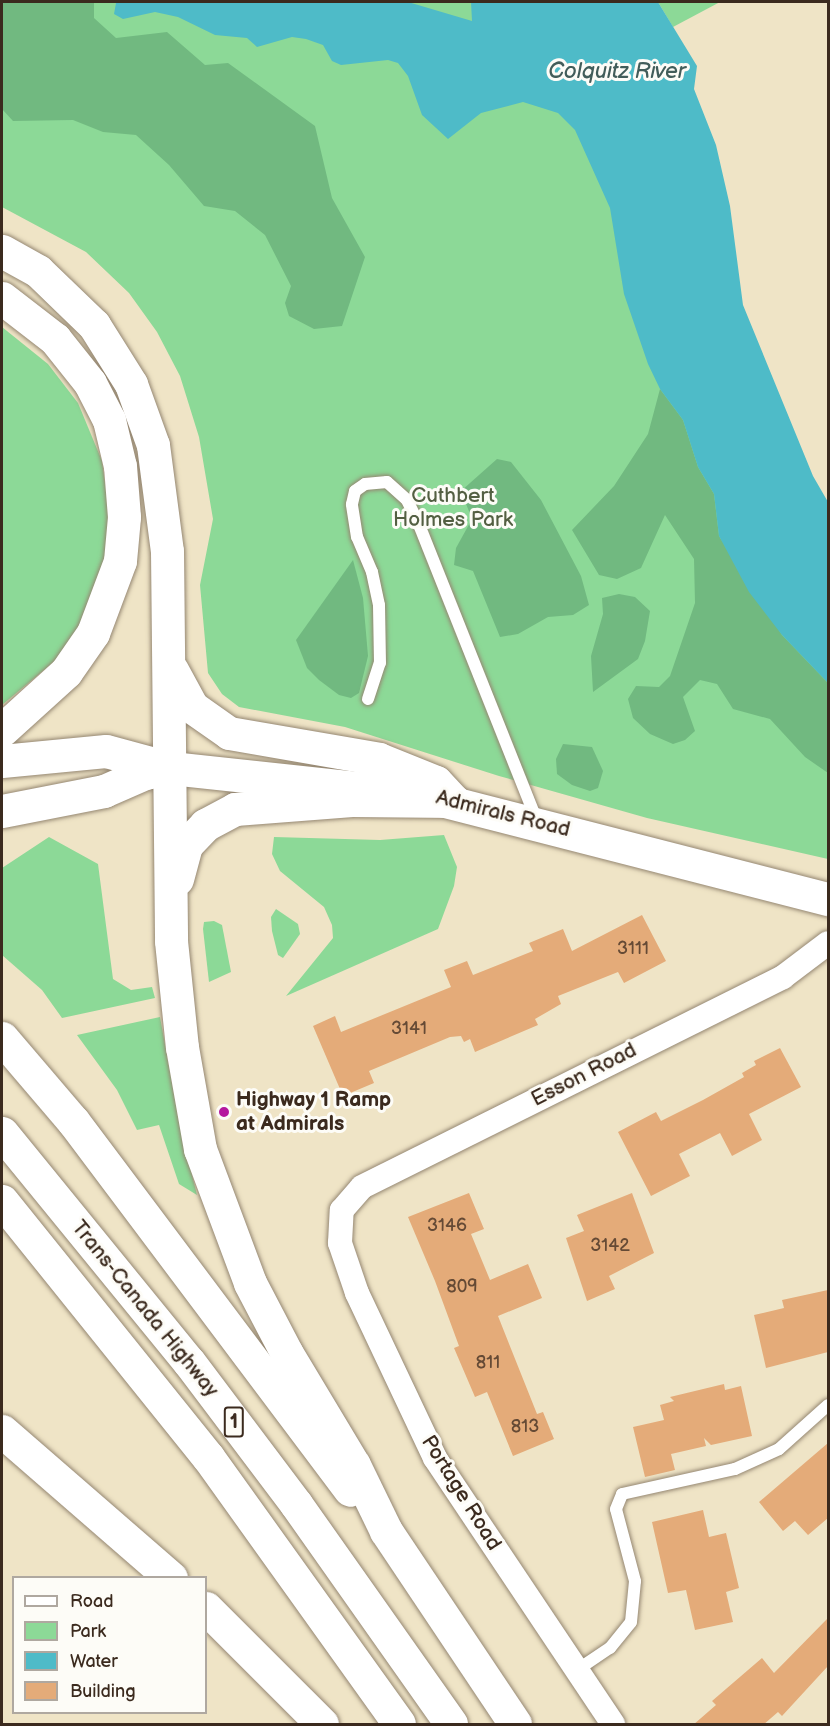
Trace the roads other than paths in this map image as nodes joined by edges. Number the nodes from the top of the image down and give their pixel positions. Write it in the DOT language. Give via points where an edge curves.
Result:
graph roads {
  1 [pos="2,251"];
  2 [pos="2,298"];
  3 [pos="170,664"];
  4 [pos="368,699"];
  5 [pos="2,730"];
  6 [pos="2,761"];
  7 [pos="171,768"];
  8 [pos="454,801"];
  9 [pos="2,811"];
  10 [pos="537,822"];
  11 [pos="828,898"];
  12 [pos="171,940"];
  13 [pos="828,943"];
  14 [pos="2,1038"];
  15 [pos="2,1133"];
  16 [pos="2,1202"];
  17 [pos="342,1209"];
  18 [pos="828,1405"];
  19 [pos="2,1431"];
  20 [pos="387,1531"];
  21 [pos="169,1576"];
  22 [pos="207,1609"];
  23 [pos="577,1670"];
  24 [pos="322,1725"];
  25 [pos="399,1725"];
  26 [pos="451,1725"];
  27 [pos="515,1725"];
  28 [pos="614,1725"];
  1 -- 3 [label="main road" via="38,271 94,326 131,384 153,445 167,551"];
  2 -- 5 [label="main road" via="55,339 90,383 109,420 120,466 124,517 120,561 93,633 66,672"];
  3 -- 7 [label="main road"];
  3 -- 8 [label="main road" via="192,707 229,733 379,759 436,782"];
  4 -- 10 [label="lane" via="380,663 380,605 357,537 352,504 355,491 365,484 387,482 407,500 420,526"];
  6 -- 7 [label="main road, Admirals Road" via="106,751"];
  7 -- 8 [label="main road, Admirals Road" via="350,784"];
  7 -- 9 [label="main road, Admirals Road" via="145,773 104,791"];
  7 -- 12 [label="main road"];
  8 -- 10 [label="main road, Admirals Road"];
  8 -- 12 [label="main road" via="352,800 235,809 205,825 186,845 178,875"];
  10 -- 11 [label="main road, Admirals Road"];
  12 -- 20 [label="main road" via="182,1047 200,1149 250,1283 354,1465"];
  13 -- 17 [label="street, Esson Road" via="783,977 362,1187"];
  14 -- 20 [label="main road" via="73,1121 328,1465"];
  15 -- 26 [label="main road, Trans-Canada Highway / 1" via="189,1362 282,1485"];
  16 -- 25 [label="main road, Trans-Canada Highway / 1" via="208,1457"];
  17 -- 23 [label="street, Portage Road" via="340,1243 357,1293 435,1458"];
  18 -- 23 [label="lane" via="779,1449 735,1469 622,1494 616,1509 635,1581 631,1622 610,1648"];
  19 -- 21 [label="main road"];
  20 -- 27 [label="main road"];
  22 -- 24 [label="main road"];
  23 -- 28 [label="street, Portage Road"];
}
